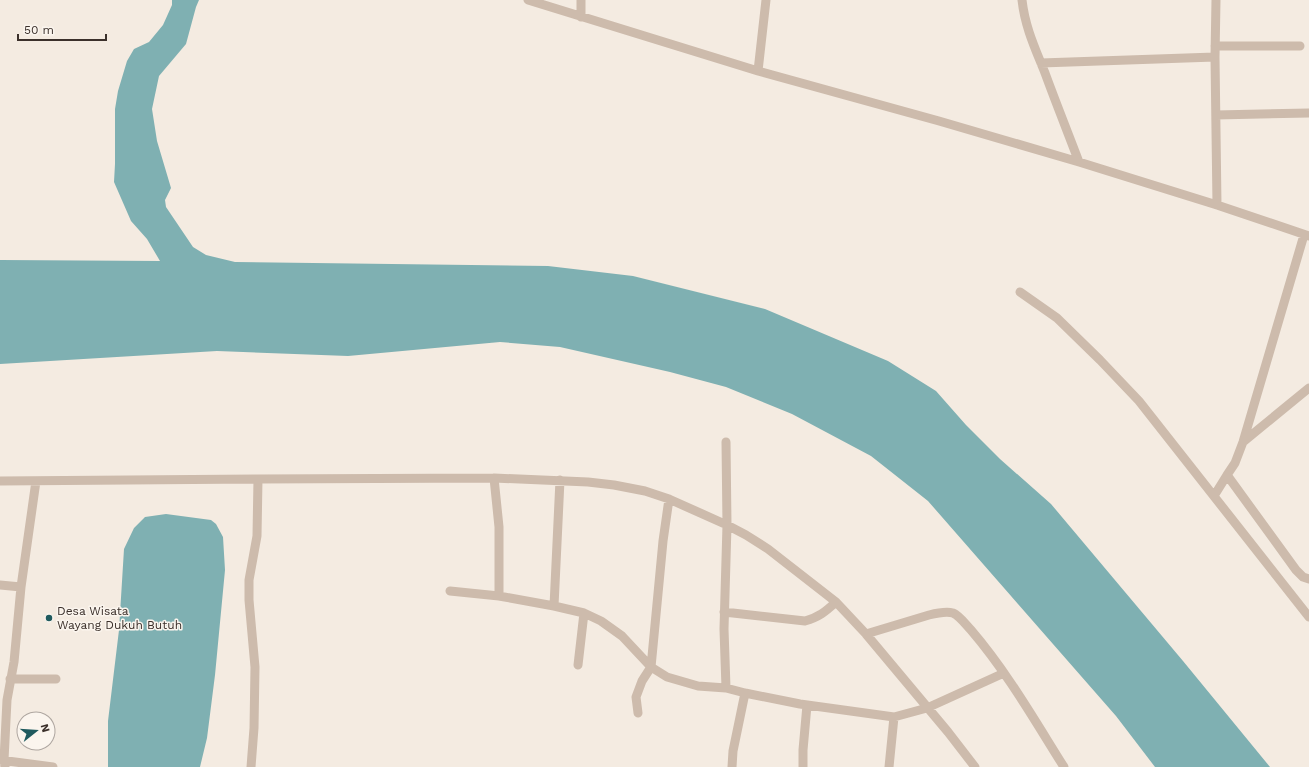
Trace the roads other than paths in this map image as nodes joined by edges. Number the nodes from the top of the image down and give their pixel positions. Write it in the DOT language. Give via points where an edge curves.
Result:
graph roads {
  1 [pos="528,0"];
  2 [pos="581,0"];
  3 [pos="766,0"];
  4 [pos="1022,0"];
  5 [pos="1216,0"];
  6 [pos="581,17"];
  7 [pos="1215,46"];
  8 [pos="1300,46"];
  9 [pos="1215,57"];
  10 [pos="1041,63"];
  11 [pos="758,71"];
  12 [pos="1309,113"];
  13 [pos="1216,115"];
  14 [pos="1079,162"];
  15 [pos="1217,206"];
  16 [pos="1307,235"];
  17 [pos="1020,292"];
  18 [pos="1309,388"];
  19 [pos="726,442"];
  20 [pos="1243,442"];
  21 [pos="1227,475"];
  22 [pos="494,478"];
  23 [pos="258,479"];
  24 [pos="560,480"];
  25 [pos="0,481"];
  26 [pos="36,481"];
  27 [pos="1214,496"];
  28 [pos="669,499"];
  29 [pos="727,525"];
  30 [pos="1309,579"];
  31 [pos="0,586"];
  32 [pos="21,587"];
  33 [pos="450,591"];
  34 [pos="499,596"];
  35 [pos="836,602"];
  36 [pos="554,606"];
  37 [pos="724,612"];
  38 [pos="584,613"];
  39 [pos="1309,617"];
  40 [pos="866,634"];
  41 [pos="578,665"];
  42 [pos="652,667"];
  43 [pos="1004,673"];
  44 [pos="10,678"];
  45 [pos="56,679"];
  46 [pos="726,688"];
  47 [pos="745,693"];
  48 [pos="4,700"];
  49 [pos="807,705"];
  50 [pos="927,708"];
  51 [pos="638,713"];
  52 [pos="894,717"];
  53 [pos="3,762"];
  54 [pos="52,767"];
  55 [pos="251,767"];
  56 [pos="732,767"];
  57 [pos="803,767"];
  58 [pos="890,767"];
  59 [pos="975,767"];
  60 [pos="1064,767"];
  1 -- 6 [label="street"];
  2 -- 6 [label="street"];
  3 -- 11 [label="street"];
  4 -- 10 [label="street" via="1026,26"];
  5 -- 7 [label="street"];
  6 -- 11 [label="street"];
  7 -- 8 [label="street"];
  7 -- 9 [label="street"];
  9 -- 10 [label="street"];
  9 -- 13 [label="street"];
  10 -- 14 [label="street"];
  11 -- 14 [label="street"];
  12 -- 13 [label="street"];
  13 -- 15 [label="street"];
  14 -- 15 [label="street"];
  15 -- 16 [label="street"];
  16 -- 20 [label="street"];
  17 -- 27 [label="street" via="1057,318 1100,360 1138,401"];
  18 -- 20 [label="street"];
  19 -- 29 [label="street"];
  20 -- 21 [label="street"];
  21 -- 27 [label="street"];
  21 -- 30 [label="street" via="1296,570"];
  22 -- 23 [label="street"];
  22 -- 24 [label="street"];
  22 -- 34 [label="street" via="499,527"];
  23 -- 26 [label="street"];
  23 -- 55 [label="street" via="257,536 249,580 255,667"];
  24 -- 28 [label="street" via="614,485"];
  24 -- 36 [label="street"];
  25 -- 26 [label="street"];
  26 -- 32 [label="street"];
  27 -- 39 [label="street"];
  28 -- 29 [label="street"];
  28 -- 42 [label="street"];
  29 -- 35 [label="street" via="768,549"];
  29 -- 37 [label="street"];
  31 -- 32 [label="street"];
  32 -- 44 [label="street" via="14,662"];
  33 -- 34 [label="street"];
  34 -- 36 [label="street"];
  35 -- 37 [label="street" via="816,618 805,621"];
  35 -- 40 [label="street"];
  36 -- 38 [label="street"];
  37 -- 46 [label="street"];
  38 -- 41 [label="street"];
  38 -- 42 [label="street" via="612,628"];
  40 -- 43 [label="street" via="929,615 954,614 982,643"];
  40 -- 50 [label="street"];
  42 -- 46 [label="street" via="667,677 698,686"];
  42 -- 51 [label="street" via="642,681 636,697"];
  43 -- 50 [label="street"];
  43 -- 60 [label="street"];
  44 -- 45 [label="street"];
  44 -- 48 [label="street"];
  46 -- 47 [label="street"];
  47 -- 49 [label="street"];
  47 -- 56 [label="street"];
  48 -- 53 [label="street"];
  49 -- 52 [label="street"];
  49 -- 57 [label="street"];
  50 -- 52 [label="street"];
  50 -- 59 [label="street"];
  52 -- 58 [label="street"];
  53 -- 54 [label="street"];
}
